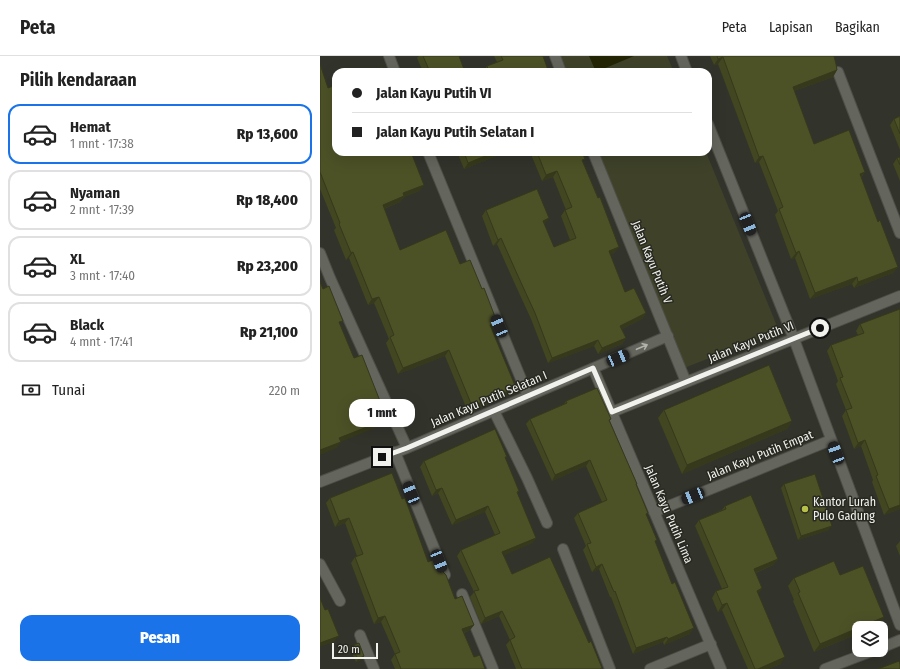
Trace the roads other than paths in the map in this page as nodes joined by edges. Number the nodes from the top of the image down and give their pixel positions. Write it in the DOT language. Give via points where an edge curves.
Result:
graph roads {
  1 [pos="389,56"];
  2 [pos="555,56"];
  3 [pos="681,56"];
  4 [pos="394,68"];
  5 [pos="560,68"];
  6 [pos="686,68"];
  7 [pos="838,72"];
  8 [pos="712,134"];
  9 [pos="430,156"];
  10 [pos="595,156"];
  11 [pos="900,233"];
  12 [pos="320,253"];
  13 [pos="900,296"];
  14 [pos="668,336"];
  15 [pos="794,339"];
  16 [pos="593,368"];
  17 [pos="686,382"];
  18 [pos="528,396"];
  19 [pos="494,411"];
  20 [pos="612,412"];
  21 [pos="831,440"];
  22 [pos="407,448"];
  23 [pos="395,452"];
  24 [pos="320,482"];
  25 [pos="654,512"];
  26 [pos="547,523"];
  27 [pos="563,549"];
  28 [pos="320,564"];
  29 [pos="445,575"];
  30 [pos="462,594"];
  31 [pos="340,601"];
  32 [pos="900,624"];
  33 [pos="360,635"];
  34 [pos="900,640"];
  35 [pos="711,644"];
  36 [pos="888,645"];
  37 [pos="857,657"];
  38 [pos="374,669"];
  39 [pos="492,669"];
  40 [pos="610,669"];
  41 [pos="650,669"];
  42 [pos="722,669"];
  43 [pos="825,669"];
  1 -- 4 [label="street"];
  2 -- 5 [label="street"];
  3 -- 6 [label="street"];
  7 -- 11 [label="street"];
  8 -- 15 [label="street"];
  9 -- 18 [label="street"];
  10 -- 14 [label="street, Jalan Kayu Putih V"];
  12 -- 22 [label="street"];
  13 -- 15 [label="street, Jalan Kayu Putih VI"];
  16 -- 14 [label="street, Jalan Kayu Putih Selatan I, one-way"];
  14 -- 17 [label="street, Jalan Kayu Putih V"];
  15 -- 17 [label="street, Jalan Kayu Putih VI"];
  15 -- 21 [label="street"];
  16 -- 18 [label="street, Jalan Kayu Putih Selatan I"];
  16 -- 20 [label="street, Jalan Kayu Putih Lima"];
  17 -- 20 [label="street, Jalan Kayu Putih VI"];
  18 -- 19 [label="street, Jalan Kayu Putih Selatan I"];
  19 -- 22 [label="street, Jalan Kayu Putih Selatan I"];
  19 -- 26 [label="street"];
  20 -- 25 [label="street, Jalan Kayu Putih Lima"];
  21 -- 25 [label="street, Jalan Kayu Putih Empat"];
  21 -- 32 [label="street"];
  22 -- 23 [label="street, Jalan Kayu Putih Selatan I"];
  23 -- 24 [label="street, Jalan Kayu Putih Selatan I"];
  23 -- 29 [label="street"];
  25 -- 35 [label="street, Jalan Kayu Putih Lima"];
  27 -- 40 [label="street"];
  28 -- 31 [label="street"];
  30 -- 39 [label="street"];
  33 -- 38 [label="street"];
  34 -- 36 [label="street"];
  35 -- 41 [label="street"];
  35 -- 42 [label="street, Jalan Kayu Putih Lima"];
  37 -- 43 [label="street"];
}
